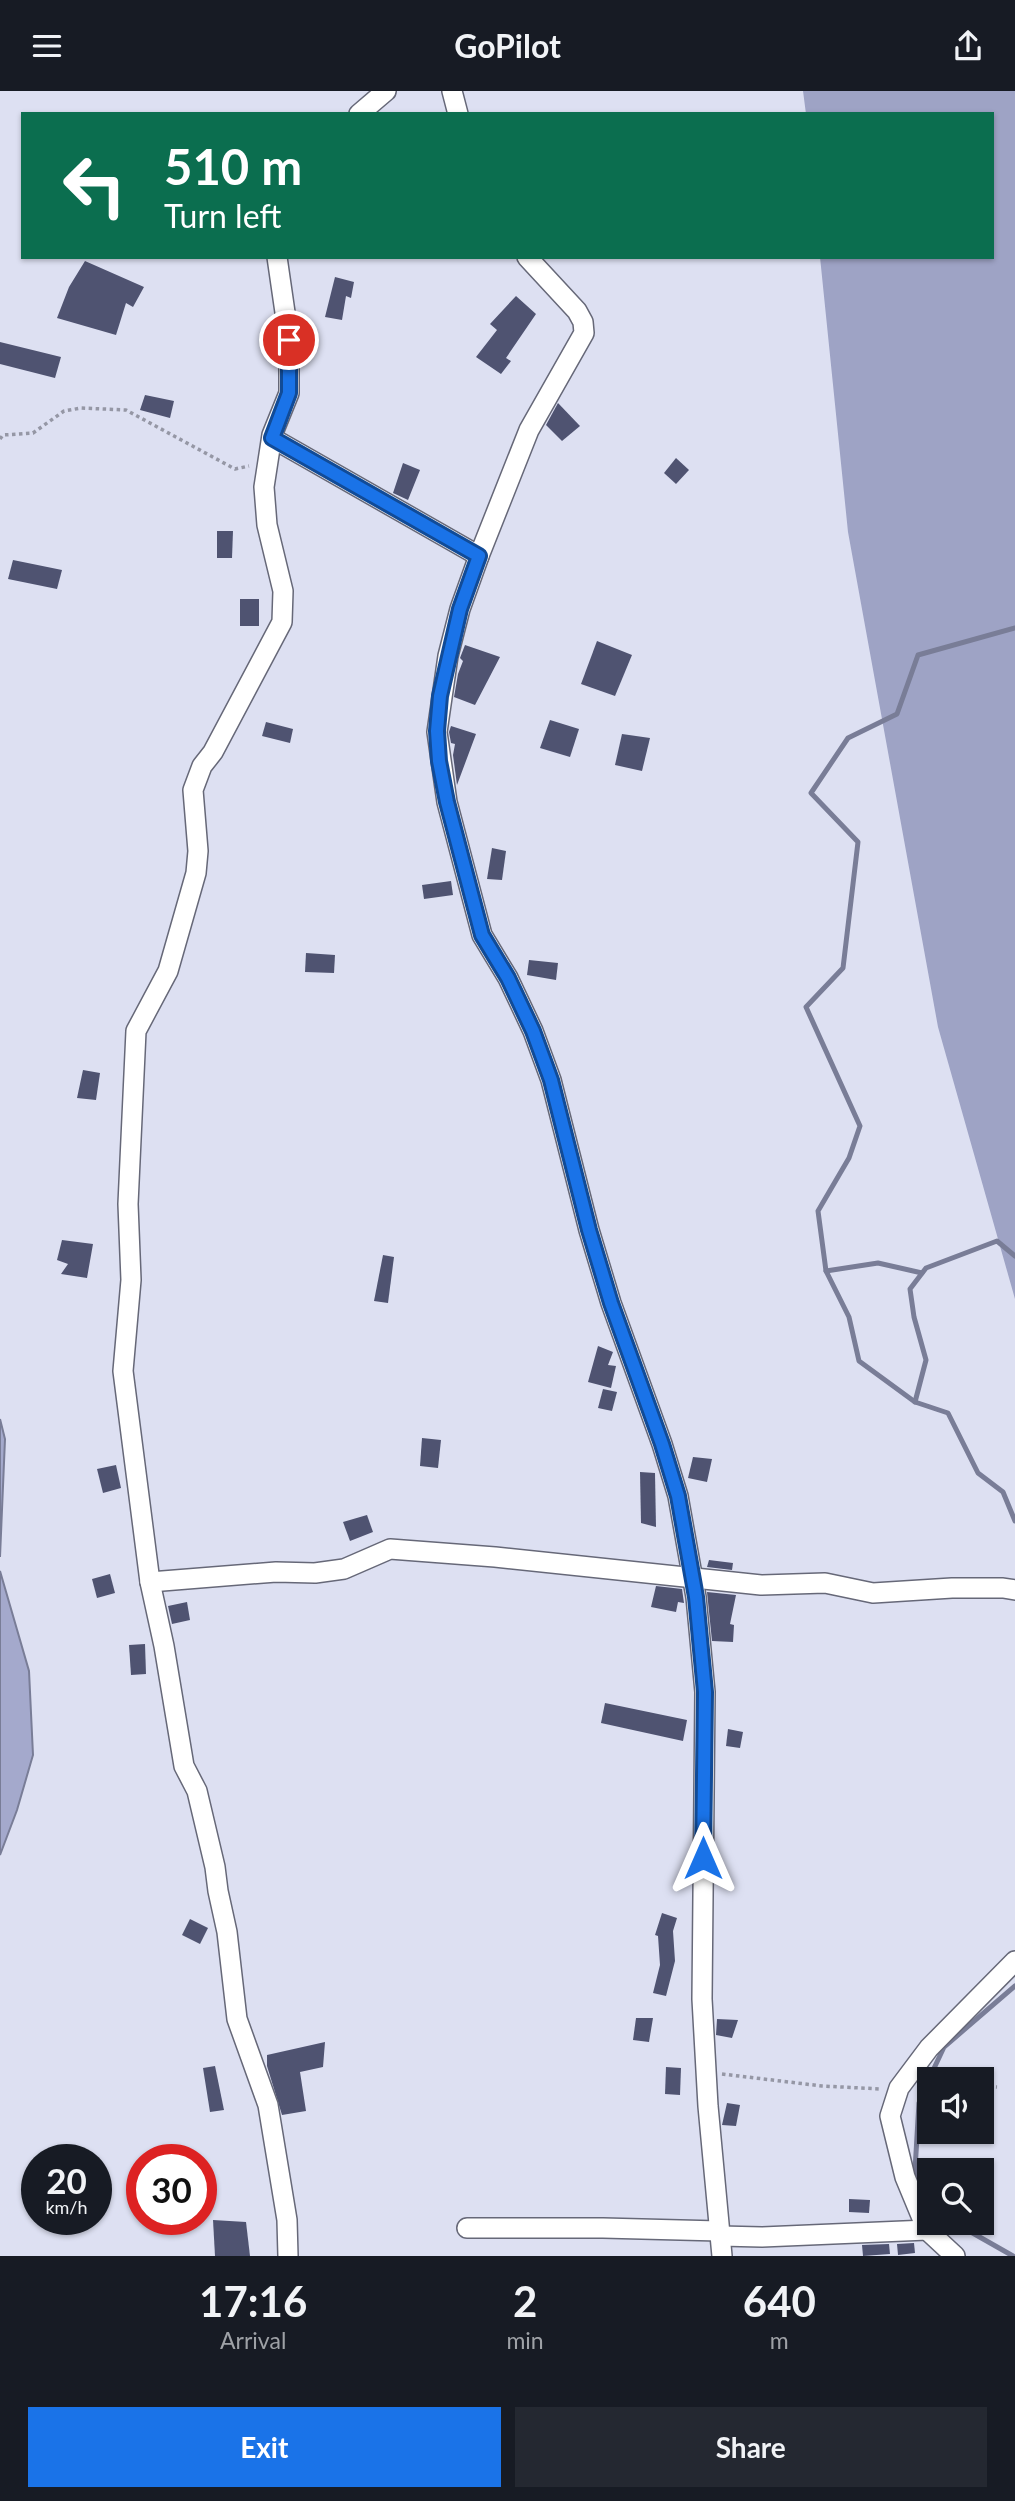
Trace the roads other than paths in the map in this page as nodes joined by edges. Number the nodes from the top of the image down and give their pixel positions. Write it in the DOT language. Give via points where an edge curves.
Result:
graph roads {
  1 [pos="386,91"];
  2 [pos="452,91"];
  3 [pos="361,112"];
  4 [pos="457,112"];
  5 [pos="277,259"];
  6 [pos="529,259"];
  7 [pos="272,438"];
  8 [pos="479,556"];
  9 [pos="693,1579"];
  10 [pos="150,1582"];
  11 [pos="1015,1590"];
  12 [pos="1015,1961"];
  13 [pos="917,2206"];
  14 [pos="467,2228"];
  15 [pos="917,2231"];
  16 [pos="931,2235"];
  17 [pos="720,2241"];
  18 [pos="288,2256"];
  19 [pos="955,2256"];
  1 -- 3 [label="street"];
  2 -- 4 [label="street"];
  5 -- 7 [label="street" via="289,340 289,393"];
  6 -- 8 [label="street" via="577,311 584,333 529,430"];
  7 -- 8 [label="street"];
  7 -- 10 [label="street" via="264,487 267,525 283,591 282,622 193,790 196,873 168,971 136,1031 128,1204 131,1280 122,1359"];
  8 -- 9 [label="street" via="460,609 440,696 437,731 447,802 482,935 508,978 551,1080 611,1303 678,1496"];
  9 -- 10 [label="street" via="390,1549 344,1569 325,1572 276,1571"];
  9 -- 11 [label="street" via="761,1585 825,1583 873,1593"];
  9 -- 17 [label="street" via="705,1692 702,1999"];
  10 -- 18 [label="street" via="184,1766 197,1791 215,1867 237,2018 274,2131"];
  12 -- 13 [label="street" via="929,2048 899,2088 890,2116"];
  14 -- 17 [label="street" via="603,2228"];
  15 -- 17 [label="street"];
  16 -- 19 [label="street"];
}
